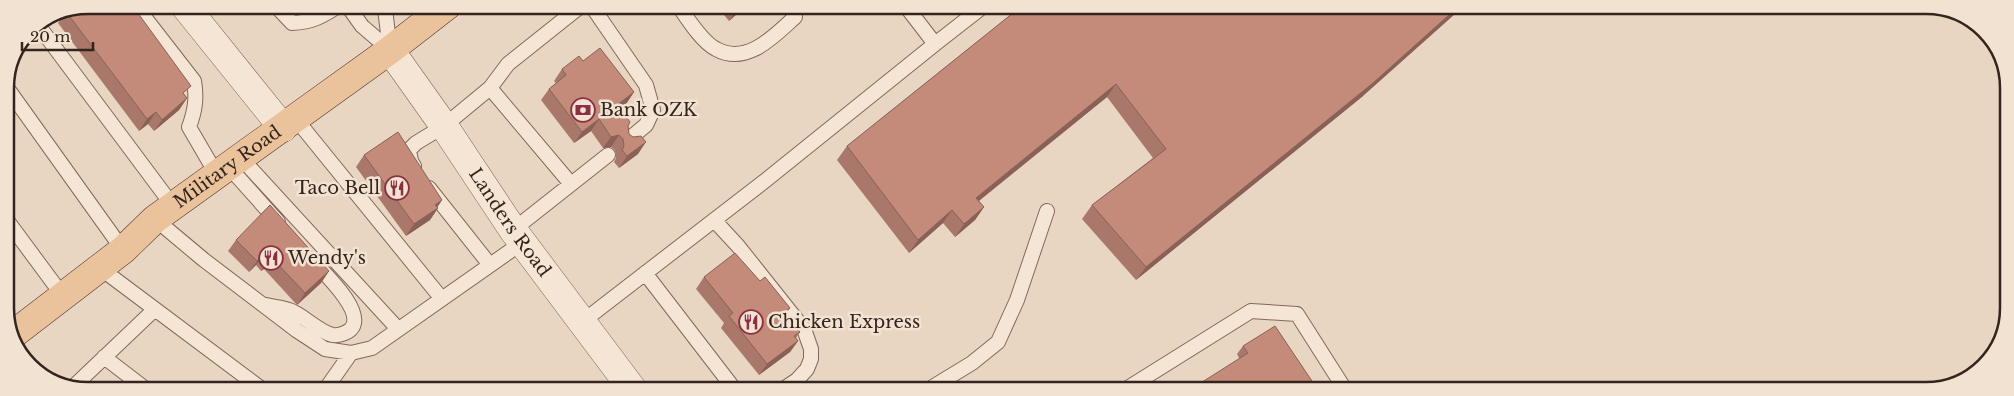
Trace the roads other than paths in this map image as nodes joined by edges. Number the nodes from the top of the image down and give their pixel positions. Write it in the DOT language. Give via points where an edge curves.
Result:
graph roads {
  1 [pos="142,14"];
  2 [pos="192,14"];
  3 [pos="284,14"];
  4 [pos="326,14"];
  5 [pos="353,14"];
  6 [pos="386,14"];
  7 [pos="436,14"];
  8 [pos="571,14"];
  9 [pos="597,14"];
  10 [pos="685,14"];
  11 [pos="795,14"];
  12 [pos="911,14"];
  13 [pos="973,14"];
  14 [pos="41,30"];
  15 [pos="934,44"];
  16 [pos="390,50"];
  17 [pos="490,88"];
  18 [pos="14,98"];
  19 [pos="289,123"];
  20 [pos="444,126"];
  21 [pos="628,140"];
  22 [pos="608,155"];
  23 [pos="229,166"];
  24 [pos="571,184"];
  25 [pos="1047,211"];
  26 [pos="164,212"];
  27 [pos="714,220"];
  28 [pos="14,230"];
  29 [pos="289,234"];
  30 [pos="518,236"];
  31 [pos="123,250"];
  32 [pos="305,252"];
  33 [pos="490,266"];
  34 [pos="100,268"];
  35 [pos="645,273"];
  36 [pos="63,296"];
  37 [pos="442,299"];
  38 [pos="262,305"];
  39 [pos="154,310"];
  40 [pos="582,322"];
  41 [pos="398,329"];
  42 [pos="17,331"];
  43 [pos="351,353"];
  44 [pos="104,357"];
  45 [pos="78,382"];
  46 [pos="137,382"];
  47 [pos="252,382"];
  48 [pos="331,382"];
  49 [pos="627,382"];
  50 [pos="729,382"];
  51 [pos="795,382"];
  52 [pos="940,382"];
  53 [pos="1137,382"];
  54 [pos="1340,382"];
  1 -- 23 [label="lane" via="194,81 197,96 189,127"];
  2 -- 19 [label="street"];
  3 -- 4 [label="lane" via="292,23 316,20"];
  5 -- 16 [label="lane" via="362,26"];
  6 -- 16 [label="lane"];
  7 -- 16 [label="main road, Military Road"];
  8 -- 17 [label="lane" via="508,64"];
  9 -- 21 [label="lane" via="646,85 653,110 646,125"];
  10 -- 11 [label="lane" via="704,39 715,49 728,54 746,54 771,38"];
  12 -- 15 [label="lane"];
  13 -- 15 [label="lane"];
  14 -- 26 [label="lane"];
  15 -- 27 [label="lane"];
  16 -- 19 [label="main road, Military Road"];
  16 -- 20 [label="street, Landers Road"];
  17 -- 20 [label="lane"];
  17 -- 24 [label="lane"];
  18 -- 31 [label="lane"];
  19 -- 23 [label="main road, Military Road"];
  19 -- 37 [label="lane"];
  20 -- 30 [label="street, Landers Road"];
  20 -- 33 [label="lane" via="409,150 411,162 442,207"];
  22 -- 24 [label="lane"];
  23 -- 26 [label="main road, Military Road"];
  23 -- 29 [label="lane"];
  23 -- 41 [label="lane"];
  24 -- 30 [label="lane"];
  25 -- 52 [label="lane" via="1017,300 998,342 972,363"];
  26 -- 31 [label="main road, Military Road"];
  26 -- 38 [label="lane" via="204,260"];
  27 -- 35 [label="lane"];
  27 -- 51 [label="lane" via="804,329 811,359"];
  28 -- 36 [label="lane"];
  30 -- 33 [label="lane"];
  30 -- 40 [label="street, Landers Road"];
  31 -- 34 [label="main road, Military Road"];
  32 -- 38 [label="lane" via="339,289 352,310 355,322 351,329 333,335 289,310"];
  33 -- 37 [label="lane"];
  34 -- 36 [label="main road, Military Road"];
  34 -- 39 [label="lane"];
  35 -- 40 [label="lane"];
  35 -- 50 [label="lane"];
  36 -- 42 [label="main road, Military Road"];
  37 -- 41 [label="lane"];
  38 -- 43 [label="lane" via="325,349"];
  39 -- 44 [label="lane"];
  39 -- 47 [label="lane"];
  40 -- 49 [label="street, Landers Road"];
  41 -- 43 [label="lane" via="372,348"];
  43 -- 48 [label="lane"];
  44 -- 45 [label="lane"];
  44 -- 46 [label="lane"];
  53 -- 54 [label="lane" via="1251,311 1297,314"];
}
